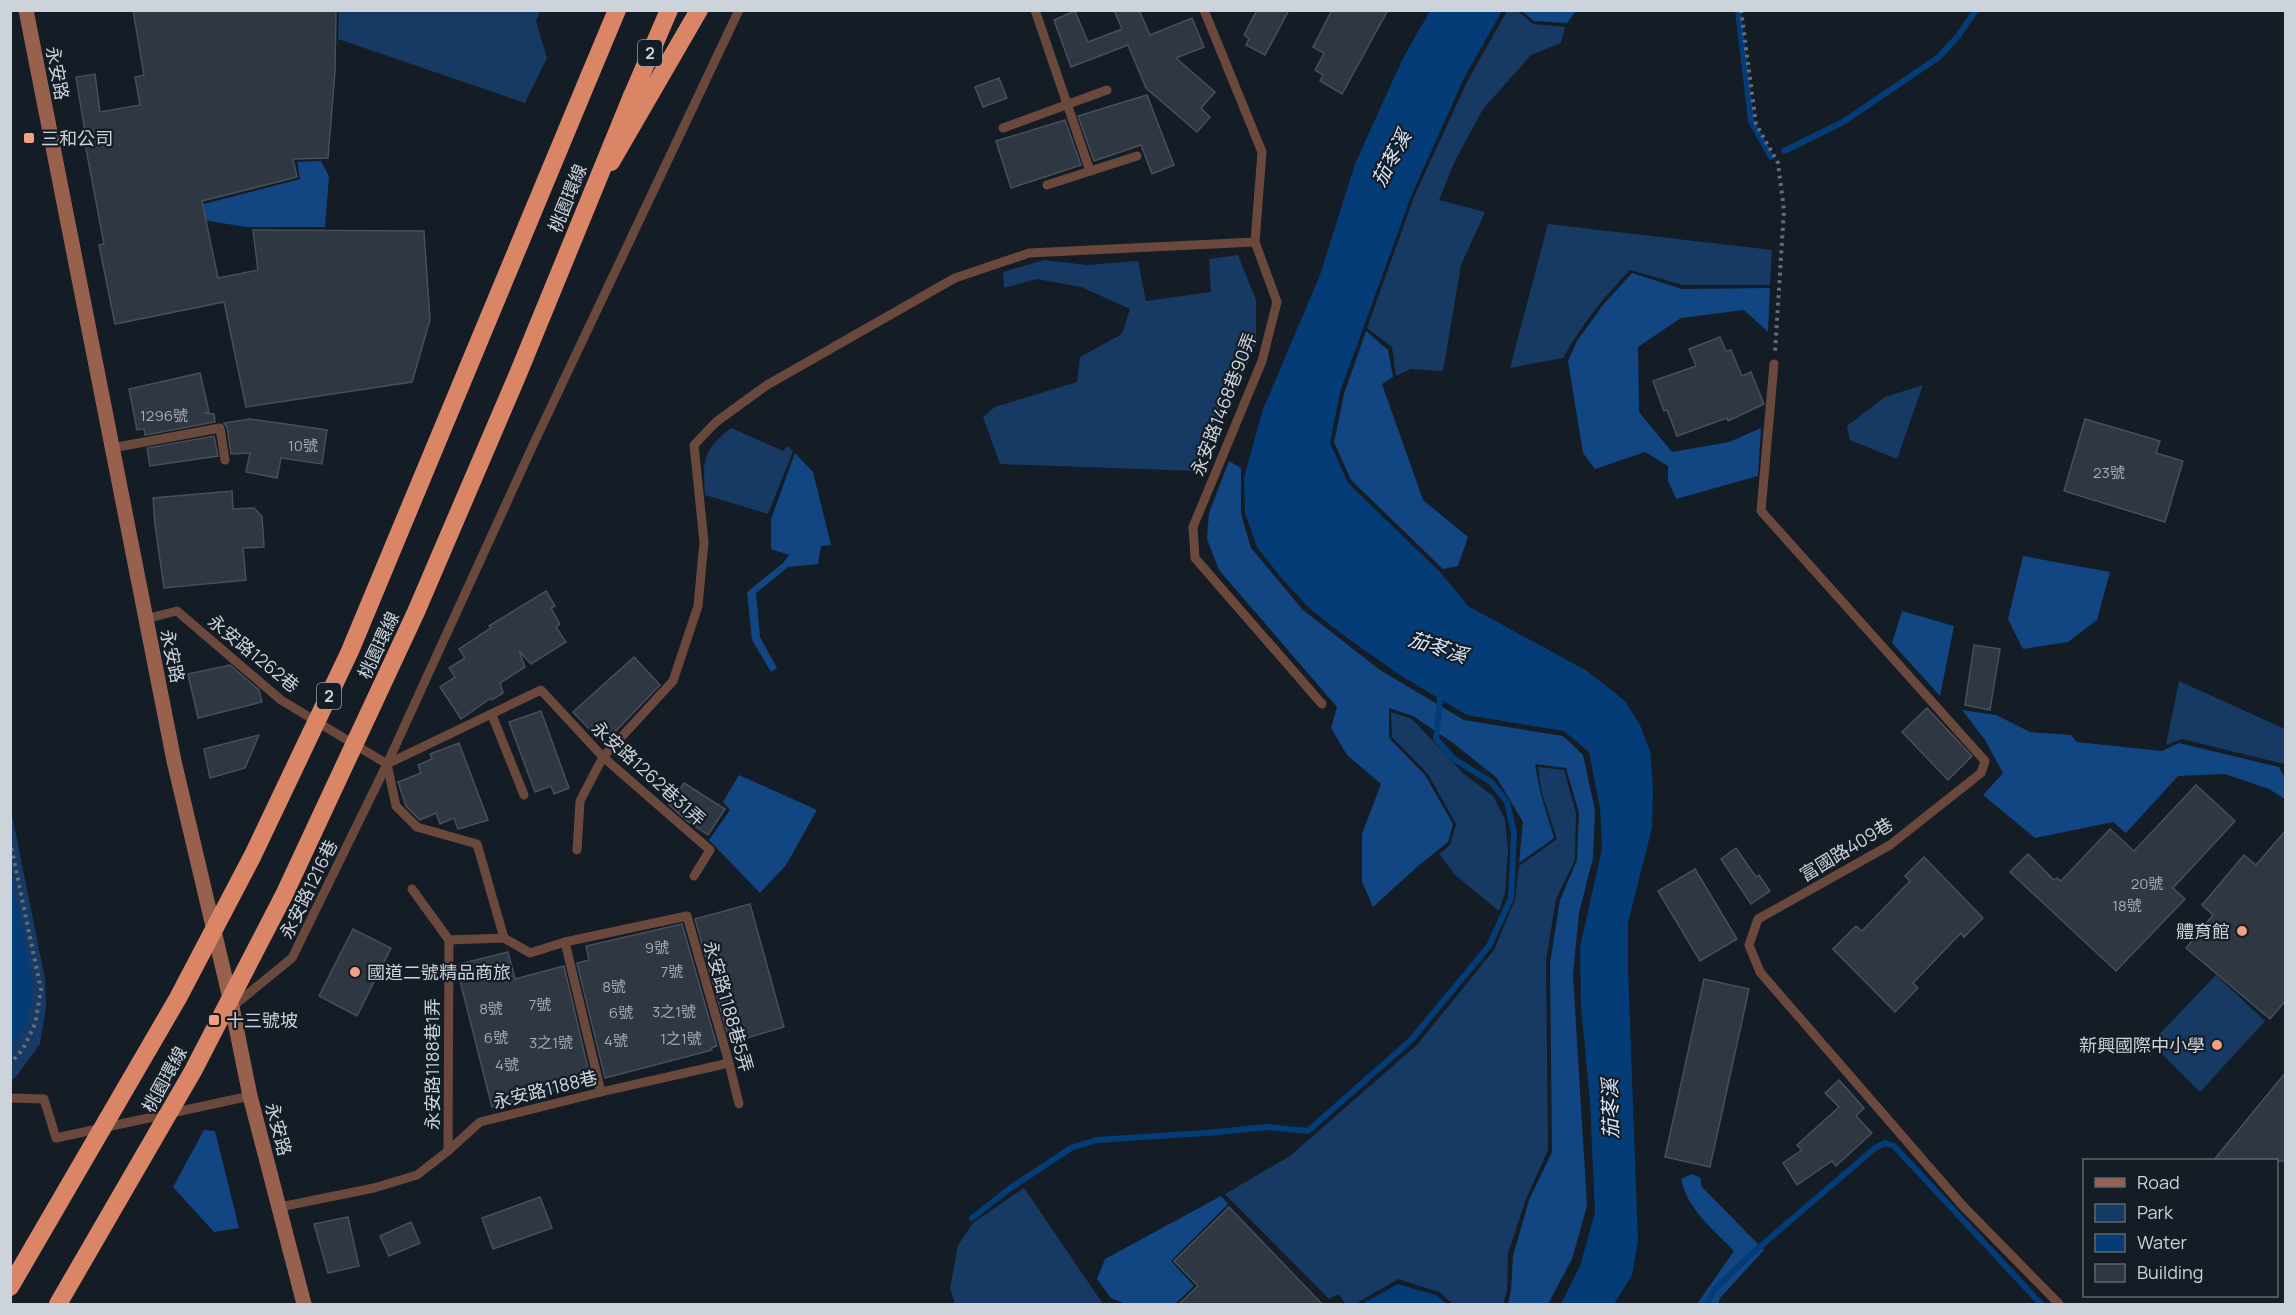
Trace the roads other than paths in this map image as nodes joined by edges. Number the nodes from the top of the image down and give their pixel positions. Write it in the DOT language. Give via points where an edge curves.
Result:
graph roads {
  1 [pos="26,10"];
  2 [pos="617,10"];
  3 [pos="669,10"];
  4 [pos="699,10"];
  5 [pos="739,10"];
  6 [pos="1035,10"];
  7 [pos="1204,10"];
  8 [pos="1107,90"];
  9 [pos="639,99"];
  10 [pos="1067,103"];
  11 [pos="1003,128"];
  12 [pos="1137,156"];
  13 [pos="1090,171"];
  14 [pos="1047,185"];
  15 [pos="1255,242"];
  16 [pos="1774,364"];
  17 [pos="112,448"];
  18 [pos="225,460"];
  19 [pos="145,620"];
  20 [pos="1322,704"];
  21 [pos="492,715"];
  22 [pos="603,757"];
  23 [pos="387,764"];
  24 [pos="524,795"];
  25 [pos="577,850"];
  26 [pos="694,876"];
  27 [pos="412,889"];
  28 [pos="504,939"];
  29 [pos="449,940"];
  30 [pos="565,942"];
  31 [pos="232,1007"];
  32 [pos="729,1063"];
  33 [pos="601,1092"];
  34 [pos="250,1096"];
  35 [pos="10,1098"];
  36 [pos="739,1104"];
  37 [pos="448,1151"];
  38 [pos="280,1207"];
  39 [pos="10,1287"];
  40 [pos="58,1305"];
  41 [pos="304,1305"];
  42 [pos="2059,1305"];
  1 -- 17 [label="main road, 永安路"];
  2 -- 39 [label="highway, 桃園環線 / 2, bridge" via="350,651 258,844 178,998"];
  3 -- 9 [label="highway, 桃園環線 / 2"];
  4 -- 9 [label="highway"];
  5 -- 23 [label="lane, 永安路1216巷"];
  6 -- 10 [label="lane"];
  7 -- 15 [label="lane, 永安路1468巷90弄" via="1262,152"];
  8 -- 10 [label="lane"];
  9 -- 40 [label="highway, 桃園環線 / 2, bridge" via="588,203 416,612 284,895 194,1071"];
  10 -- 11 [label="lane"];
  10 -- 13 [label="lane"];
  12 -- 13 [label="lane"];
  13 -- 14 [label="lane"];
  15 -- 20 [label="lane, 永安路1468巷90弄" via="1277,302 1262,361 1193,527 1195,558"];
  15 -- 22 [label="lane" via="1029,253 955,278 767,385 716,422 694,445 704,542 698,606 673,681"];
  16 -- 42 [label="lane, 富國路409巷" via="1761,511 1985,761 1981,773 1890,845 1758,919 1749,945 1760,972 1962,1205"];
  17 -- 18 [label="lane" via="220,428"];
  17 -- 19 [label="main road, 永安路"];
  19 -- 23 [label="lane, 永安路1262巷" via="177,611 281,700"];
  19 -- 31 [label="main road, 永安路"];
  21 -- 22 [label="lane, 永安路1262巷31弄" via="542,690"];
  21 -- 23 [label="lane, 永安路1262巷31弄"];
  21 -- 24 [label="lane"];
  22 -- 25 [label="lane" via="579,801"];
  22 -- 26 [label="lane, 永安路1262巷31弄" via="710,850"];
  23 -- 28 [label="lane" via="396,806 417,827 477,844"];
  23 -- 31 [label="lane, 永安路1216巷" via="292,958"];
  27 -- 29 [label="lane"];
  28 -- 29 [label="lane"];
  28 -- 30 [label="lane" via="530,953"];
  29 -- 37 [label="lane, 永安路1188巷1弄"];
  30 -- 32 [label="lane, 永安路1188巷5弄" via="687,916"];
  30 -- 33 [label="lane"];
  31 -- 34 [label="main road, 永安路"];
  32 -- 33 [label="lane, 永安路1188巷"];
  32 -- 36 [label="lane, 永安路1188巷5弄"];
  33 -- 37 [label="lane, 永安路1188巷" via="480,1122"];
  34 -- 35 [label="lane" via="56,1138 44,1099"];
  34 -- 38 [label="main road, 永安路"];
  37 -- 38 [label="lane, 永安路1188巷" via="417,1175"];
  38 -- 41 [label="main road, 永安路"];
}
